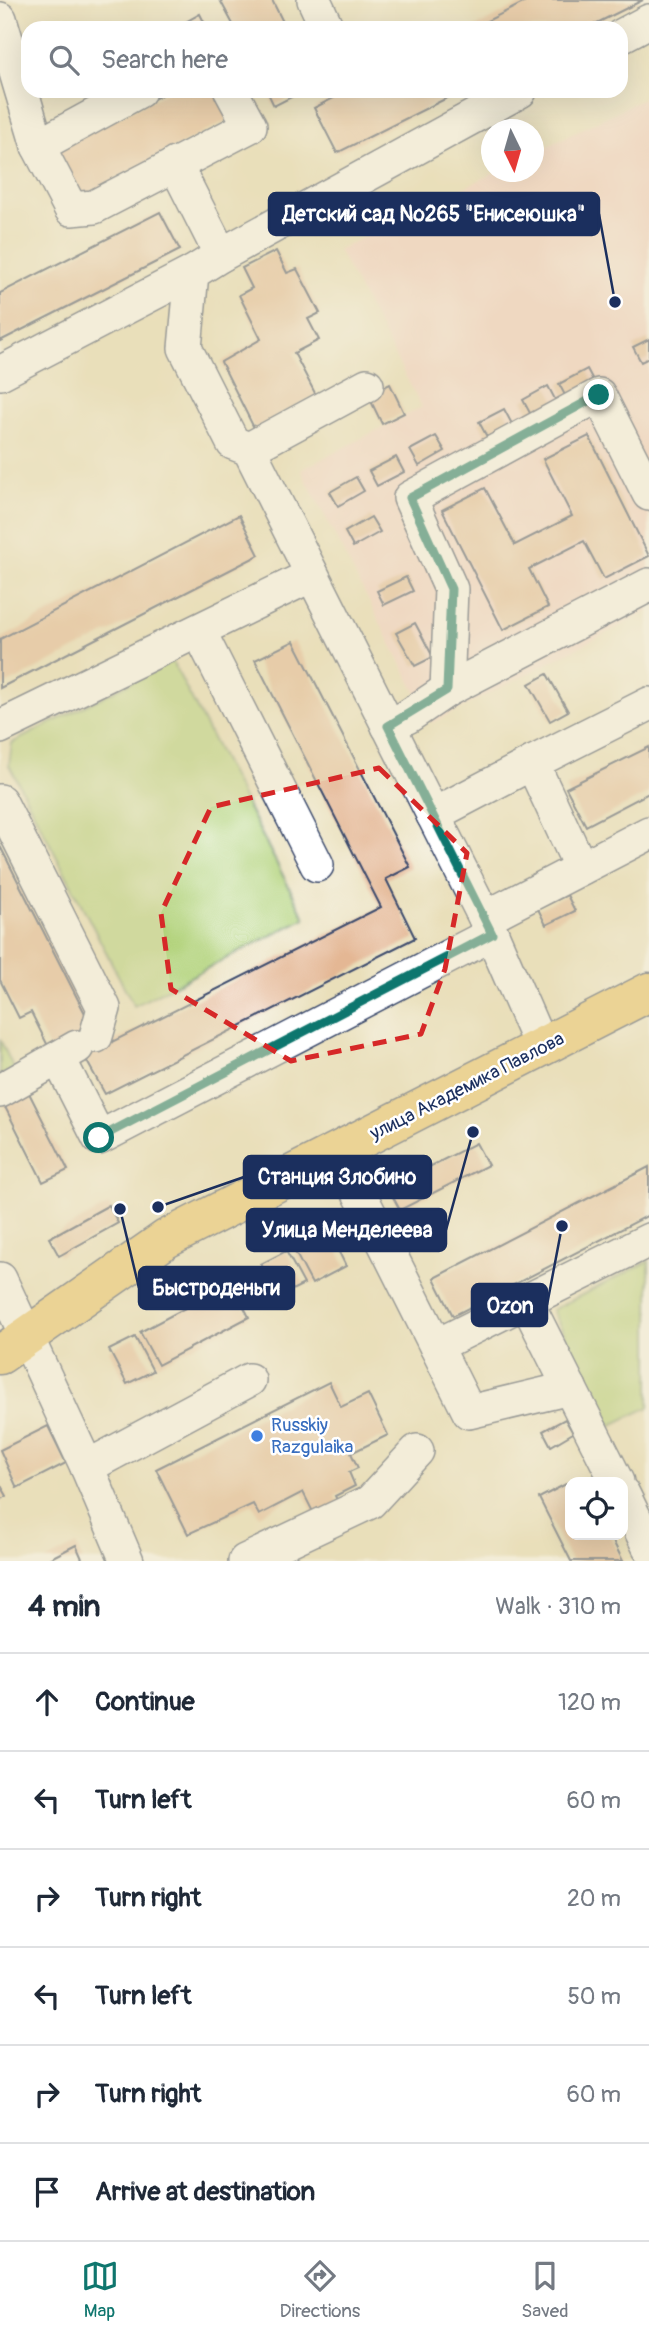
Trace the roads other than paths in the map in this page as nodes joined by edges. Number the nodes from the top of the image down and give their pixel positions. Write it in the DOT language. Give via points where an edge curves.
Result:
graph roads {
  1 [pos="314,0"];
  2 [pos="0,19"];
  3 [pos="649,20"];
  4 [pos="324,21"];
  5 [pos="628,32"];
  6 [pos="21,89"];
  7 [pos="24,98"];
  8 [pos="126,98"];
  9 [pos="235,98"];
  10 [pos="507,98"];
  11 [pos="38,146"];
  12 [pos="175,164"];
  13 [pos="221,255"];
  14 [pos="192,273"];
  15 [pos="0,373"];
  16 [pos="367,385"];
  17 [pos="248,449"];
  18 [pos="649,494"];
  19 [pos="312,575"];
  20 [pos="649,585"];
  21 [pos="199,631"];
  22 [pos="447,690"];
  23 [pos="649,704"];
  24 [pos="388,726"];
  25 [pos="0,727"];
  26 [pos="532,763"];
  27 [pos="0,801"];
  28 [pos="433,815"];
  29 [pos="649,833"];
  30 [pos="317,865"];
  31 [pos="581,868"];
  32 [pos="489,926"];
  33 [pos="649,992"];
  34 [pos="78,1047"];
  35 [pos="541,1047"];
  36 [pos="0,1091"];
  37 [pos="338,1151"];
  38 [pos="649,1240"];
  39 [pos="0,1279"];
  40 [pos="526,1301"];
  41 [pos="13,1345"];
  42 [pos="436,1346"];
  43 [pos="249,1380"];
  44 [pos="570,1388"];
  45 [pos="417,1451"];
  46 [pos="87,1467"];
  47 [pos="614,1477"];
  48 [pos="628,1502"];
  49 [pos="646,1532"];
  50 [pos="127,1561"];
  51 [pos="246,1561"];
  1 -- 4 [label="street"];
  2 -- 6 [label="street"];
  3 -- 5 [label="street"];
  7 -- 11 [label="street"];
  8 -- 11 [label="street"];
  9 -- 12 [label="street" via="250,126"];
  10 -- 13 [label="street"];
  11 -- 12 [label="street" via="71,209 94,207"];
  12 -- 13 [label="street"];
  13 -- 14 [label="street"];
  14 -- 15 [label="street"];
  14 -- 17 [label="street" via="184,348 233,443"];
  16 -- 17 [label="street"];
  17 -- 19 [label="street"];
  18 -- 22 [label="street" via="599,395 410,498 451,589"];
  19 -- 21 [label="street"];
  19 -- 24 [label="street"];
  20 -- 22 [label="street"];
  21 -- 25 [label="street"];
  21 -- 30 [label="street"];
  22 -- 24 [label="street"];
  23 -- 26 [label="street"];
  24 -- 28 [label="street"];
  26 -- 28 [label="street"];
  26 -- 31 [label="street"];
  27 -- 34 [label="street" via="104,1008"];
  28 -- 32 [label="street"];
  29 -- 31 [label="street"];
  31 -- 32 [label="street"];
  32 -- 34 [label="street" via="99,1138"];
  32 -- 35 [label="street"];
  33 -- 35 [label="main road, улица Академика Павлова"];
  34 -- 36 [label="street"];
  35 -- 37 [label="main road, улица Академика Павлова"];
  37 -- 41 [label="main road, улица Академика Павлова" via="166,1239"];
  37 -- 42 [label="street"];
  38 -- 40 [label="street"];
  39 -- 41 [label="street"];
  40 -- 42 [label="street"];
  40 -- 44 [label="street"];
  41 -- 46 [label="street"];
  42 -- 44 [label="street" via="469,1412"];
  43 -- 46 [label="street"];
  44 -- 47 [label="street"];
  45 -- 51 [label="street" via="370,1502"];
  46 -- 50 [label="street"];
  48 -- 49 [label="street"];
}
